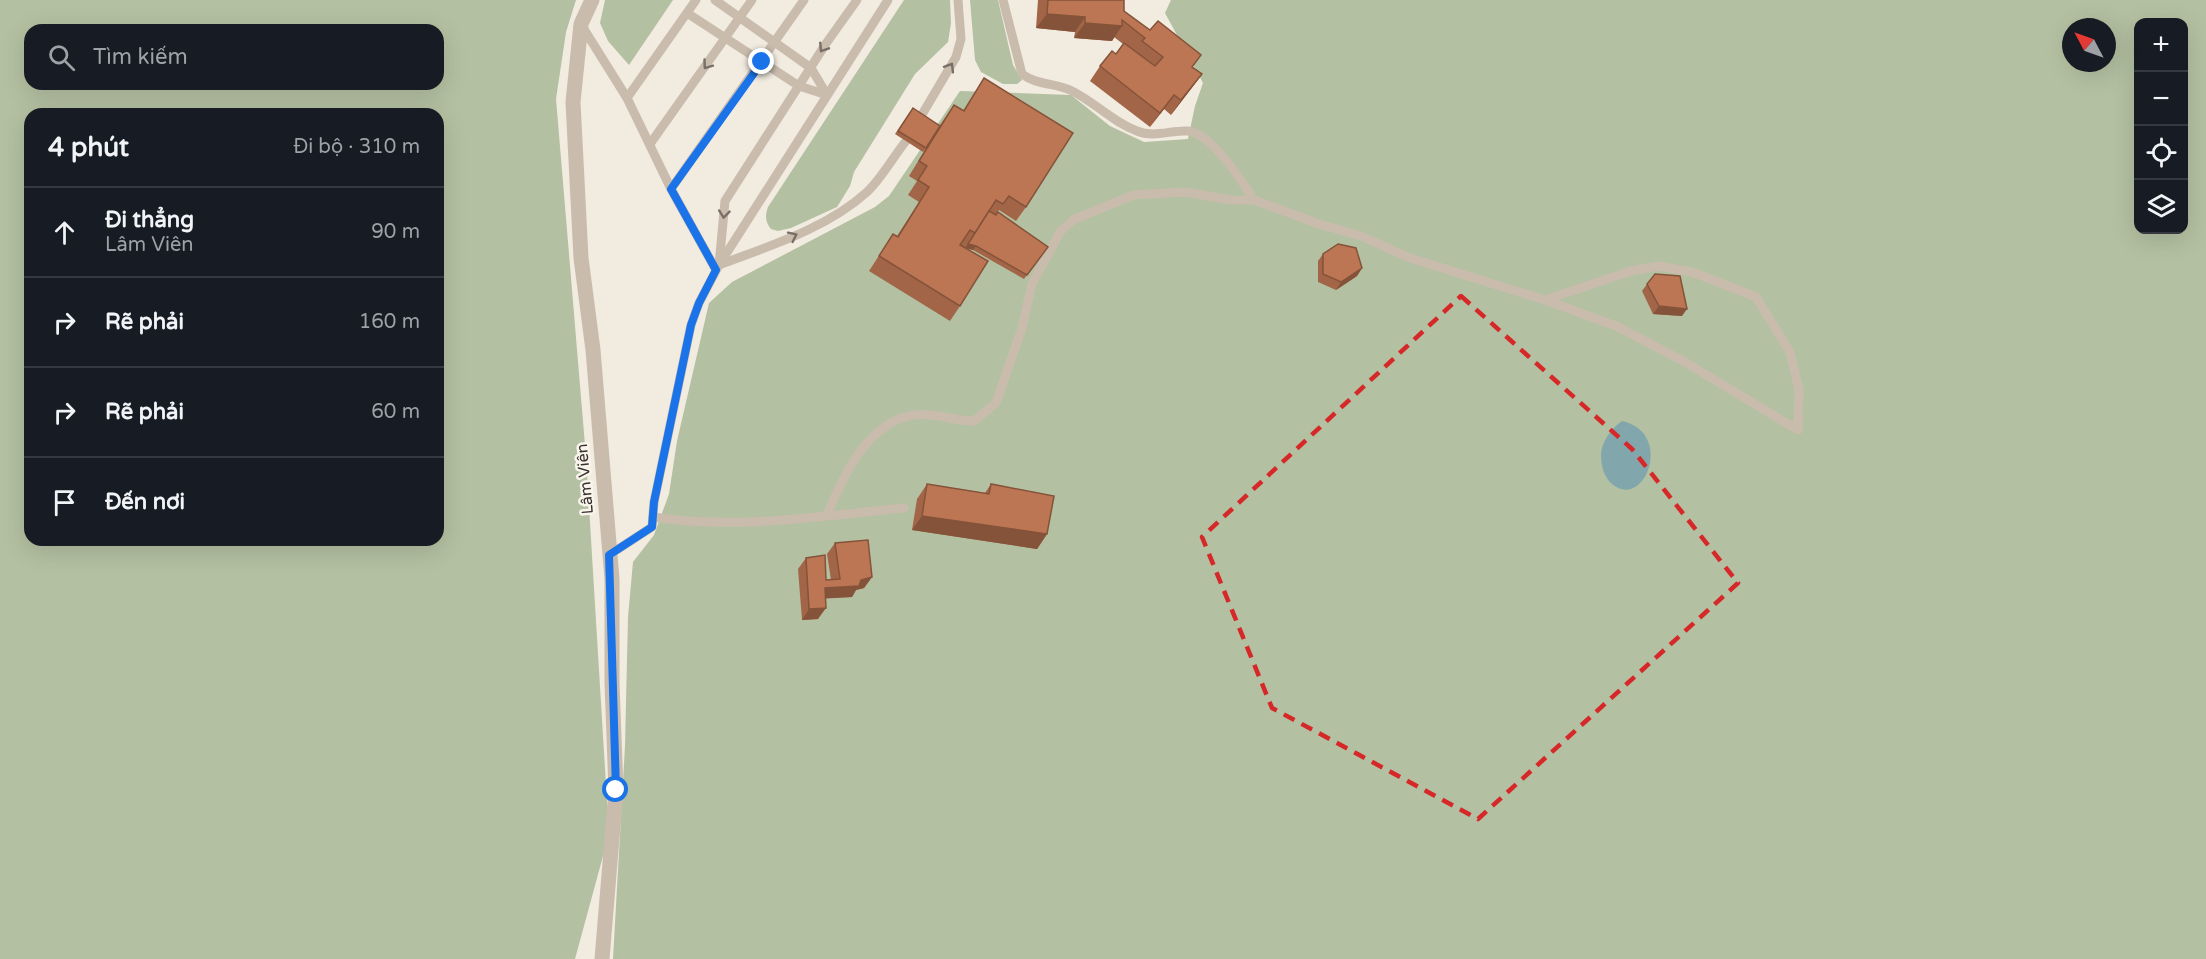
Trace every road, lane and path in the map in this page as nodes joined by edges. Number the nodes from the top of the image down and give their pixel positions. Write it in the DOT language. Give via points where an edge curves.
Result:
graph roads {
  1 [pos="592,0"];
  2 [pos="696,0"];
  3 [pos="715,0"];
  4 [pos="752,0"];
  5 [pos="804,0"];
  6 [pos="857,0"];
  7 [pos="888,0"];
  8 [pos="958,0"];
  9 [pos="1003,0"];
  10 [pos="687,13"];
  11 [pos="741,17"];
  12 [pos="581,24"];
  13 [pos="726,38"];
  14 [pos="775,42"];
  15 [pos="762,62"];
  16 [pos="811,68"];
  17 [pos="799,86"];
  18 [pos="827,95"];
  19 [pos="627,98"];
  20 [pos="920,118"];
  21 [pos="906,141"];
  22 [pos="650,144"];
  23 [pos="671,189"];
  24 [pos="1254,200"];
  25 [pos="717,268"];
  26 [pos="1545,300"];
  27 [pos="904,508"];
  28 [pos="827,515"];
  29 [pos="653,517"];
  30 [pos="609,555"];
  31 [pos="602,959"];
  1 -- 12 [label="street, Lâm Viên"];
  2 -- 10 [label="lane"];
  3 -- 11 [label="lane"];
  4 -- 11 [label="lane"];
  5 -- 14 [label="lane"];
  6 -- 16 [label="lane, one-way"];
  7 -- 18 [label="lane"];
  20 -- 8 [label="lane, one-way" via="956,57 961,39"];
  9 -- 24 [label="lane" via="1022,74 1069,89 1139,132 1196,133 1221,155"];
  10 -- 13 [label="lane"];
  10 -- 19 [label="lane"];
  11 -- 13 [label="lane"];
  11 -- 14 [label="lane"];
  12 -- 19 [label="lane"];
  12 -- 30 [label="street, Lâm Viên" via="573,102 576,180"];
  13 -- 15 [label="lane"];
  13 -- 22 [label="lane, one-way"];
  14 -- 15 [label="lane"];
  14 -- 16 [label="lane"];
  15 -- 17 [label="lane"];
  15 -- 23 [label="lane"];
  16 -- 17 [label="lane"];
  16 -- 18 [label="lane"];
  17 -- 18 [label="lane"];
  17 -- 25 [label="lane, one-way" via="725,201"];
  18 -- 25 [label="lane"];
  19 -- 22 [label="lane"];
  25 -- 21 [label="lane, one-way" via="838,214 869,190"];
  22 -- 23 [label="lane"];
  23 -- 25 [label="lane"];
  24 -- 26 [label="lane" via="1361,236 1410,258"];
  24 -- 28 [label="lane" via="1185,192 1133,195 1073,220 1060,232 1032,284 1022,328 996,403 974,421 914,415 891,423 867,442 840,482"];
  25 -- 29 [label="lane" via="691,325"];
  26 -- 26 [label="lane" via="1616,326 1798,430 1799,390 1790,352 1756,297 1692,272 1658,266"];
  27 -- 28 [label="lane"];
  28 -- 29 [label="lane" via="720,523"];
  29 -- 30 [label="lane" via="652,527"];
  30 -- 31 [label="street, Lâm Viên" via="616,790"];
}
